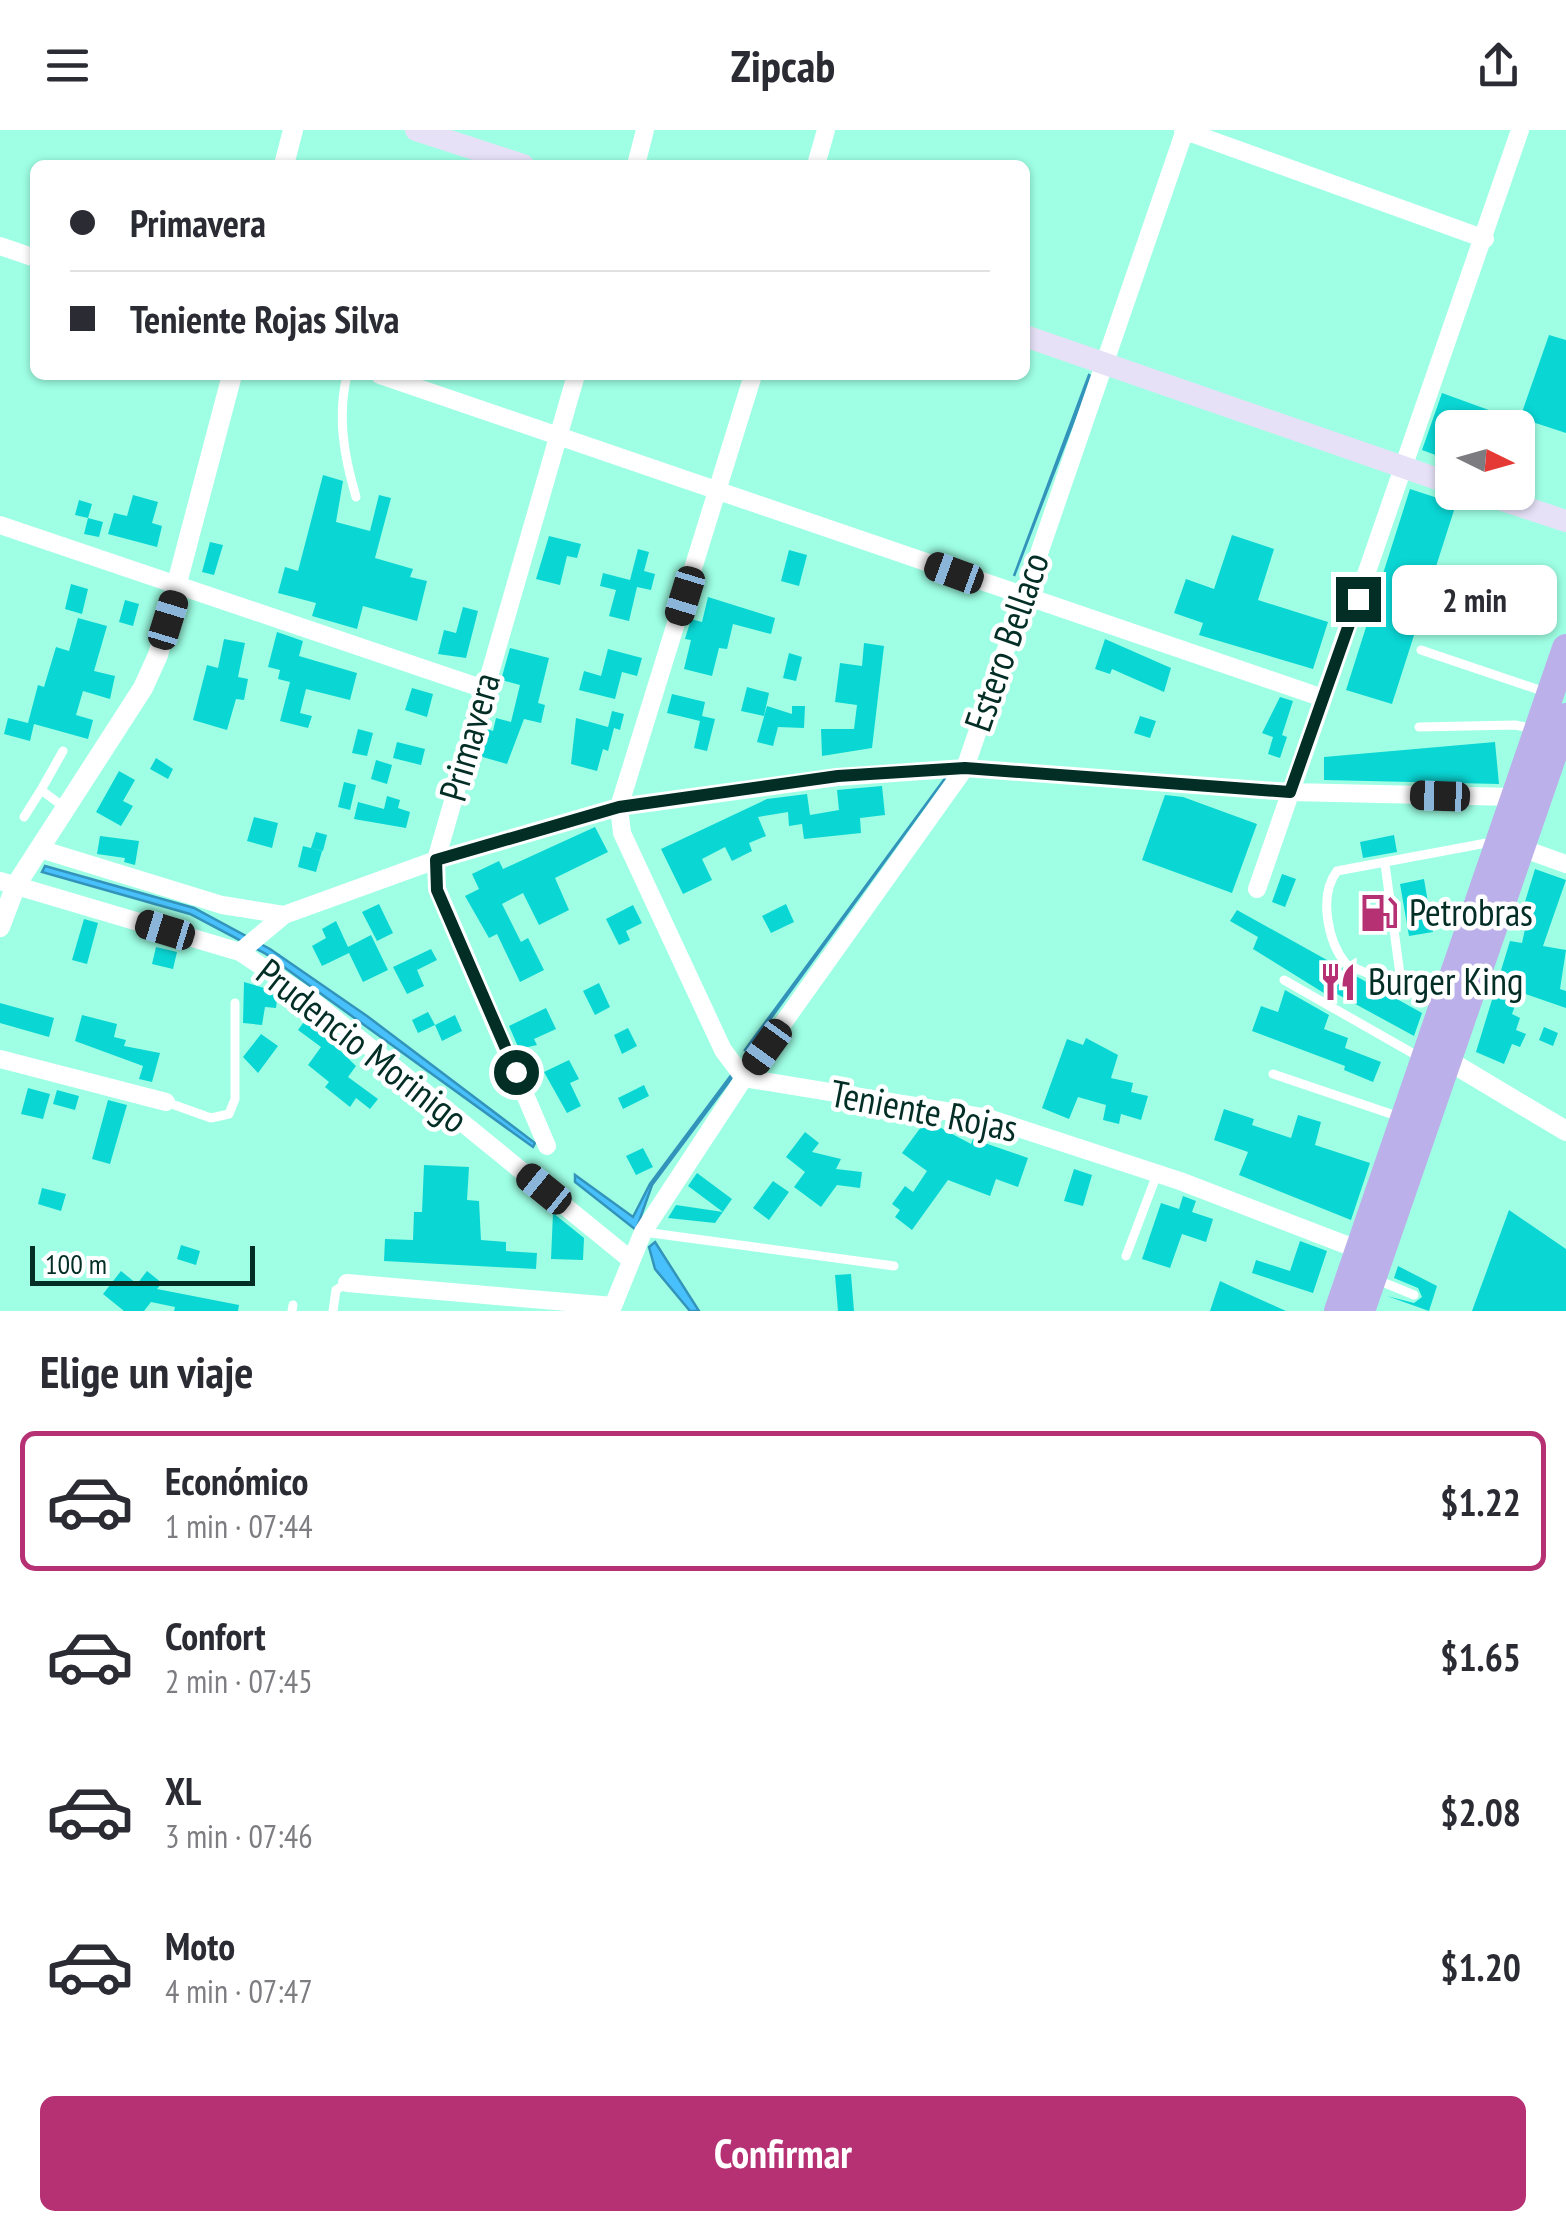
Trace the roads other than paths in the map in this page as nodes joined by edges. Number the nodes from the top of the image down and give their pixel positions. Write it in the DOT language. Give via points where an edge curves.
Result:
graph roads {
  1 [pos="292,130"];
  2 [pos="416,130"];
  3 [pos="645,130"];
  4 [pos="826,130"];
  5 [pos="1184,130"];
  6 [pos="1520,130"];
  7 [pos="475,139"];
  8 [pos="285,160"];
  9 [pos="513,160"];
  10 [pos="637,160"];
  11 [pos="817,160"];
  12 [pos="1485,239"];
  13 [pos="0,246"];
  14 [pos="30,256"];
  15 [pos="1030,338"];
  16 [pos="1105,363"];
  17 [pos="231,380"];
  18 [pos="346,380"];
  19 [pos="395,380"];
  20 [pos="575,380"];
  21 [pos="751,380"];
  22 [pos="558,436"];
  23 [pos="1404,468"];
  24 [pos="1435,478"];
  25 [pos="718,490"];
  26 [pos="356,497"];
  27 [pos="1531,510"];
  28 [pos="1566,522"];
  29 [pos="0,525"];
  30 [pos="178,586"];
  31 [pos="1021,597"];
  32 [pos="1566,648"];
  33 [pos="1421,650"];
  34 [pos="484,688"];
  35 [pos="1323,698"];
  36 [pos="1558,705"];
  37 [pos="1420,727"];
  38 [pos="1538,730"];
  39 [pos="63,750"];
  40 [pos="965,768"];
  41 [pos="41,790"];
  42 [pos="1290,792"];
  43 [pos="1515,797"];
  44 [pos="619,807"];
  45 [pos="66,808"];
  46 [pos="24,817"];
  47 [pos="1510,844"];
  48 [pos="40,849"];
  49 [pos="436,860"];
  50 [pos="1385,864"];
  51 [pos="1566,864"];
  52 [pos="8,883"];
  53 [pos="1257,889"];
  54 [pos="284,915"];
  55 [pos="0,928"];
  56 [pos="249,944"];
  57 [pos="1284,980"];
  58 [pos="1402,989"];
  59 [pos="234,1003"];
  60 [pos="1442,1007"];
  61 [pos="1433,1056"];
  62 [pos="0,1058"];
  63 [pos="1273,1074"];
  64 [pos="744,1078"];
  65 [pos="166,1102"];
  66 [pos="1403,1118"];
  67 [pos="1566,1131"];
  68 [pos="547,1146"];
  69 [pos="1157,1174"];
  70 [pos="644,1232"];
  71 [pos="1357,1249"];
  72 [pos="1126,1256"];
  73 [pos="631,1260"];
  74 [pos="894,1266"];
  75 [pos="1372,1278"];
  76 [pos="347,1282"];
  77 [pos="1414,1295"];
  78 [pos="612,1308"];
  79 [pos="333,1311"];
  80 [pos="1338,1311"];
  81 [pos="1361,1311"];
  1 -- 8 [label="street"];
  2 -- 7 [label="main road"];
  3 -- 10 [label="street"];
  4 -- 11 [label="street"];
  5 -- 12 [label="street"];
  5 -- 16 [label="street, Estero Bellaco"];
  6 -- 12 [label="street"];
  7 -- 9 [label="main road"];
  12 -- 23 [label="street"];
  13 -- 14 [label="street"];
  15 -- 16 [label="main road"];
  16 -- 23 [label="main road"];
  16 -- 31 [label="street, Estero Bellaco"];
  17 -- 30 [label="street"];
  18 -- 26 [label="lane" via="343,454"];
  19 -- 22 [label="street"];
  20 -- 22 [label="street, Primavera"];
  21 -- 25 [label="street"];
  22 -- 25 [label="street"];
  22 -- 34 [label="street, Primavera"];
  23 -- 24 [label="main road"];
  23 -- 35 [label="street"];
  25 -- 31 [label="street"];
  25 -- 44 [label="street"];
  27 -- 28 [label="main road"];
  29 -- 30 [label="street"];
  30 -- 34 [label="street"];
  30 -- 45 [label="street" via="143,688"];
  31 -- 35 [label="street"];
  31 -- 40 [label="street, Estero Bellaco"];
  32 -- 36 [label="highway"];
  33 -- 36 [label="lane"];
  34 -- 49 [label="street, Primavera"];
  35 -- 42 [label="street"];
  36 -- 38 [label="highway"];
  36 -- 47 [label="highway"];
  37 -- 38 [label="lane"];
  38 -- 43 [label="highway"];
  39 -- 41 [label="lane"];
  40 -- 42 [label="street"];
  40 -- 44 [label="street" via="838,776"];
  40 -- 64 [label="street, Estero Bellaco"];
  41 -- 45 [label="lane"];
  41 -- 46 [label="lane"];
  42 -- 43 [label="street"];
  42 -- 53 [label="street"];
  43 -- 47 [label="highway"];
  44 -- 49 [label="street"];
  44 -- 64 [label="street" via="622,834 724,1050"];
  45 -- 48 [label="street"];
  47 -- 50 [label="lane"];
  47 -- 51 [label="street"];
  47 -- 60 [label="highway"];
  47 -- 61 [label="highway"];
  48 -- 52 [label="street"];
  48 -- 54 [label="street" via="222,905"];
  49 -- 54 [label="street"];
  49 -- 68 [label="street, Primavera" via="437,890"];
  50 -- 58 [label="lane"];
  50 -- 58 [label="lane" via="1337,872 1327,909 1336,952 1346,964"];
  52 -- 55 [label="street"];
  52 -- 56 [label="street, Prudencio Morinigo"];
  54 -- 56 [label="street"];
  56 -- 73 [label="street, Prudencio Morinigo"];
  57 -- 61 [label="lane"];
  58 -- 60 [label="lane"];
  59 -- 65 [label="lane" via="235,1098 229,1114 211,1118"];
  60 -- 61 [label="highway"];
  61 -- 66 [label="highway"];
  61 -- 67 [label="street"];
  61 -- 75 [label="highway"];
  62 -- 65 [label="street"];
  63 -- 66 [label="lane"];
  64 -- 69 [label="street, Teniente Rojas" via="988,1118"];
  64 -- 70 [label="street, Estero Bellaco"];
  66 -- 71 [label="highway"];
  69 -- 71 [label="street, Teniente Rojas"];
  69 -- 72 [label="lane"];
  70 -- 73 [label="street, Estero Bellaco"];
  70 -- 74 [label="lane"];
  71 -- 80 [label="highway"];
  73 -- 78 [label="street, Estero Bellaco"];
  75 -- 77 [label="lane"];
  75 -- 81 [label="highway"];
  76 -- 78 [label="street"];
  76 -- 79 [label="lane" via="336,1290"];
}
